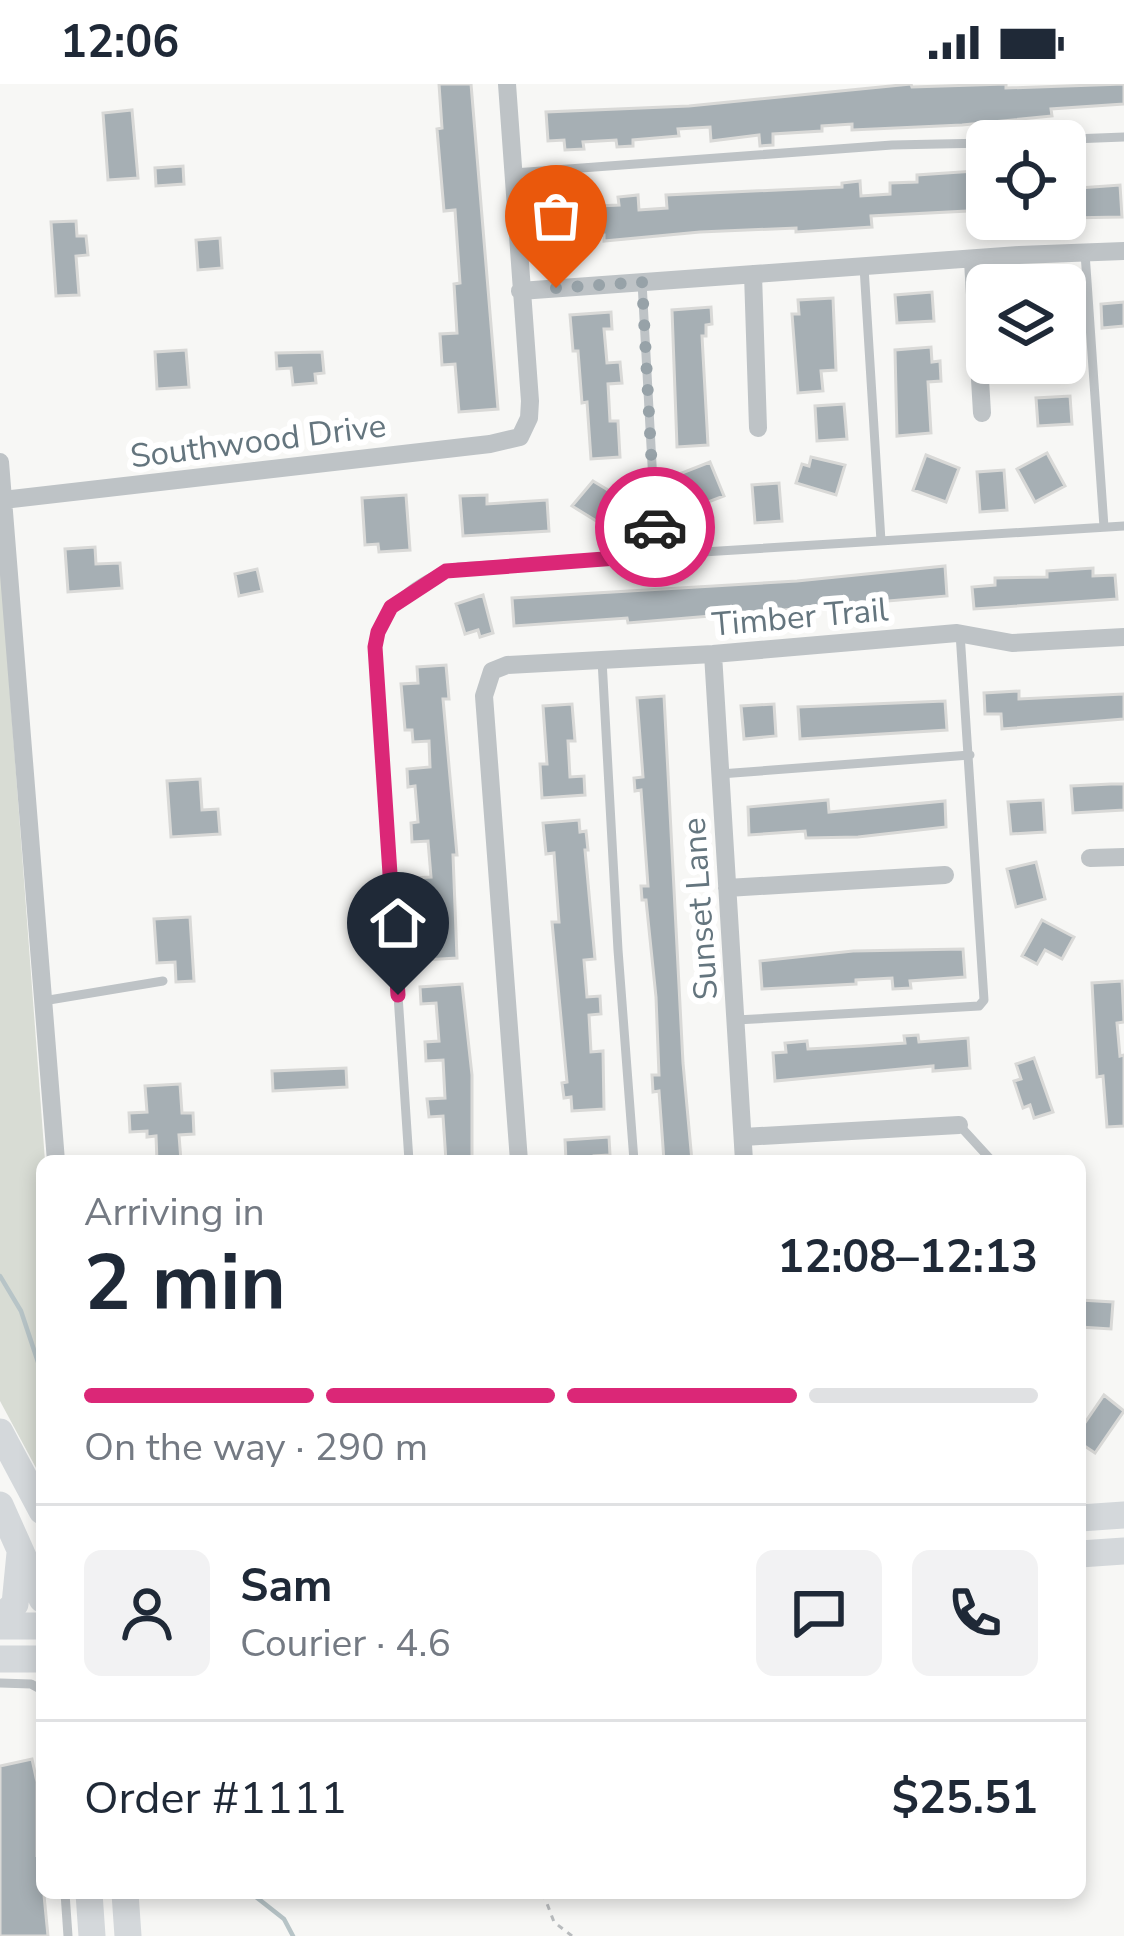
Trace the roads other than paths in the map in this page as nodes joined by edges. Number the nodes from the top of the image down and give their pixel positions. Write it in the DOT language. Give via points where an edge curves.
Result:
graph roads {
  1 [pos="507,84"];
  2 [pos="1124,137"];
  3 [pos="1086,138"];
  4 [pos="966,143"];
  5 [pos="513,173"];
  6 [pos="1124,251"];
  7 [pos="1085,253"];
  8 [pos="973,261"];
  9 [pos="864,268"];
  10 [pos="753,274"];
  11 [pos="642,282"];
  12 [pos="520,291"];
  13 [pos="982,413"];
  14 [pos="758,428"];
  15 [pos="0,462"];
  16 [pos="3,500"];
  17 [pos="1124,526"];
  18 [pos="1104,527"];
  19 [pos="881,541"];
  20 [pos="657,555"];
  21 [pos="960,633"];
  22 [pos="1124,637"];
  23 [pos="712,654"];
  24 [pos="602,660"];
  25 [pos="970,754"];
  26 [pos="720,774"];
  27 [pos="1124,857"];
  28 [pos="1090,858"];
  29 [pos="945,874"];
  30 [pos="727,888"];
  31 [pos="163,981"];
  32 [pos="44,1001"];
  33 [pos="736,1020"];
  34 [pos="959,1125"];
  35 [pos="743,1137"];
  36 [pos="56,1155"];
  37 [pos="409,1155"];
  38 [pos="519,1155"];
  39 [pos="634,1155"];
  40 [pos="744,1155"];
  41 [pos="986,1155"];
  42 [pos="0,1432"];
  43 [pos="36,1499"];
  44 [pos="0,1505"];
  45 [pos="1124,1515"];
  46 [pos="1086,1518"];
  47 [pos="19,1543"];
  48 [pos="1124,1551"];
  49 [pos="1086,1554"];
  50 [pos="36,1584"];
  51 [pos="0,1622"];
  52 [pos="36,1625"];
  53 [pos="0,1659"];
  54 [pos="36,1659"];
  55 [pos="0,1683"];
  56 [pos="36,1687"];
  57 [pos="65,1899"];
  58 [pos="89,1899"];
  59 [pos="125,1899"];
  60 [pos="68,1936"];
  61 [pos="92,1936"];
  62 [pos="128,1936"];
  1 -- 5 [label="street"];
  2 -- 3 [label="lane"];
  4 -- 5 [label="lane"];
  5 -- 12 [label="street"];
  6 -- 7 [label="street"];
  7 -- 8 [label="street"];
  7 -- 18 [label="lane"];
  8 -- 9 [label="street"];
  8 -- 13 [label="street"];
  9 -- 10 [label="street"];
  9 -- 19 [label="lane"];
  10 -- 11 [label="street"];
  10 -- 14 [label="street"];
  11 -- 12 [label="street"];
  11 -- 20 [label="lane"];
  12 -- 16 [label="street, Southwood Drive" via="530,401 520,437"];
  15 -- 16 [label="street"];
  16 -- 32 [label="street"];
  17 -- 18 [label="lane"];
  18 -- 19 [label="lane"];
  19 -- 20 [label="lane"];
  20 -- 37 [label="lane" via="458,567 401,597 378,632"];
  21 -- 22 [label="street, Timber Trail" via="1012,643"];
  21 -- 23 [label="street, Timber Trail"];
  21 -- 25 [label="lane"];
  23 -- 24 [label="street, Timber Trail"];
  23 -- 26 [label="street, Sunset Lane"];
  24 -- 38 [label="street, Timber Trail" via="506,665 492,671 484,696"];
  24 -- 39 [label="lane"];
  25 -- 26 [label="lane"];
  25 -- 33 [label="lane" via="980,1006"];
  26 -- 30 [label="street, Sunset Lane"];
  27 -- 28 [label="street"];
  29 -- 30 [label="street"];
  30 -- 33 [label="street, Sunset Lane"];
  31 -- 32 [label="lane"];
  32 -- 36 [label="street"];
  33 -- 35 [label="street, Sunset Lane"];
  34 -- 35 [label="street"];
  34 -- 41 [label="lane"];
  35 -- 40 [label="street, Sunset Lane"];
  42 -- 43 [label="main road"];
  44 -- 47 [label="main road"];
  45 -- 46 [label="main road"];
  47 -- 50 [label="main road"];
  47 -- 51 [label="main road" via="20,1586"];
  48 -- 49 [label="main road"];
  51 -- 52 [label="main road"];
  53 -- 54 [label="main road"];
  55 -- 56 [label="lane"];
  57 -- 60 [label="lane"];
  58 -- 61 [label="main road"];
  59 -- 62 [label="main road"];
}
